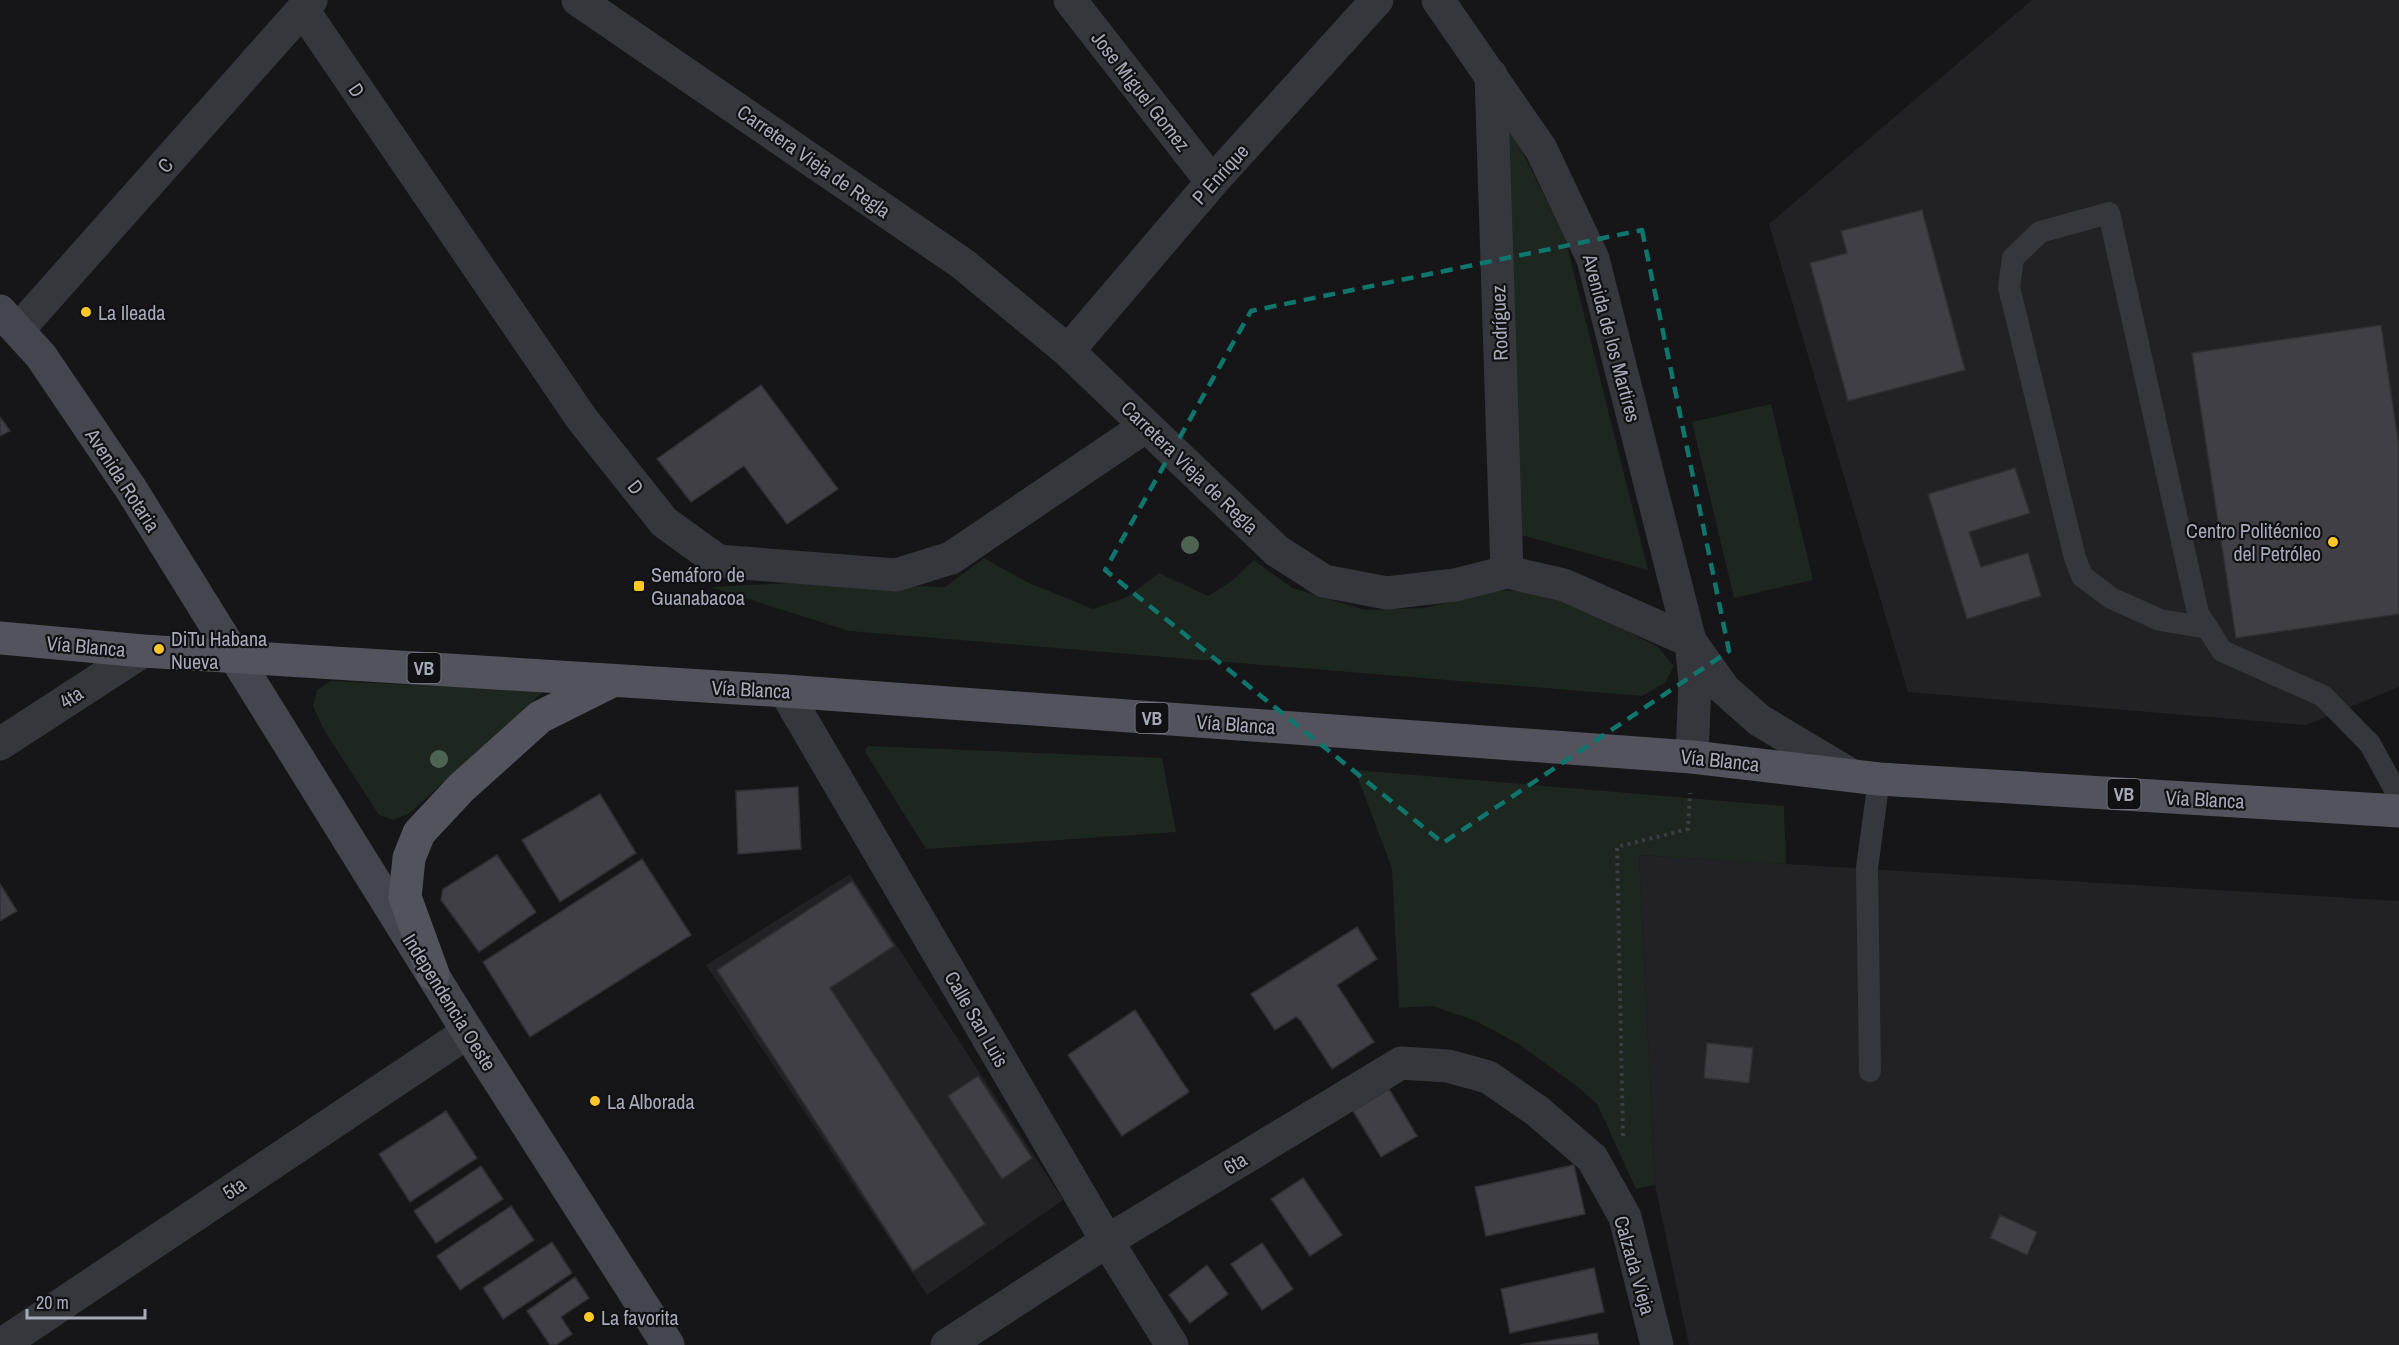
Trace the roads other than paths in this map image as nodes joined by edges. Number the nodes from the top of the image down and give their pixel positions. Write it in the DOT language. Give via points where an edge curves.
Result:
graph roads {
  1 [pos="578,0"];
  2 [pos="1070,0"];
  3 [pos="1377,0"];
  4 [pos="1438,0"];
  5 [pos="307,5"];
  6 [pos="1491,75"];
  7 [pos="1212,182"];
  8 [pos="9,321"];
  9 [pos="1068,351"];
  10 [pos="1146,426"];
  11 [pos="1507,572"];
  12 [pos="2208,628"];
  13 [pos="0,639"];
  14 [pos="1690,640"];
  15 [pos="143,651"];
  16 [pos="235,656"];
  17 [pos="612,681"];
  18 [pos="785,691"];
  19 [pos="0,744"];
  20 [pos="1692,757"];
  21 [pos="1864,777"];
  22 [pos="2399,797"];
  23 [pos="2399,811"];
  24 [pos="433,974"];
  25 [pos="468,1032"];
  26 [pos="1870,1071"];
  27 [pos="1536,1110"];
  28 [pos="1107,1241"];
  29 [pos="1,1345"];
  30 [pos="668,1345"];
  31 [pos="947,1345"];
  32 [pos="1172,1345"];
  33 [pos="1657,1345"];
  1 -- 9 [label="street, Carretera Vieja de Regla" via="963,264"];
  2 -- 7 [label="street, Jose Miguel Gomez"];
  3 -- 7 [label="street, P Enrique"];
  4 -- 6 [label="street, Avenida de los Martires"];
  5 -- 8 [label="street, C"];
  5 -- 10 [label="street, D" via="582,419 664,522 718,561 896,575 951,558"];
  6 -- 11 [label="street, Rodríguez"];
  6 -- 14 [label="street, Avenida de los Martires" via="1540,149 1593,259"];
  7 -- 9 [label="street, P Enrique"];
  8 -- 16 [label="main road, Avenida Rotaria" via="41,356 131,489"];
  9 -- 10 [label="street, Carretera Vieja de Regla"];
  10 -- 11 [label="street, Carretera Vieja de Regla" via="1277,551 1324,581 1387,593 1455,585"];
  11 -- 14 [label="street, Carretera Vieja de Regla" via="1564,585"];
  12 -- 12 [label="lane" via="2198,613 2109,213 2040,232 2013,258 2009,287 2082,576 2111,598 2160,620"];
  12 -- 22 [label="lane" via="2222,651 2323,696 2370,744"];
  13 -- 15 [label="main road, Vía Blanca / VB"];
  14 -- 20 [label="street" via="1695,681"];
  14 -- 21 [label="street" via="1724,690 1760,720"];
  15 -- 16 [label="main road, Vía Blanca / VB"];
  15 -- 19 [label="street, 4ta"];
  16 -- 17 [label="main road, Vía Blanca / VB"];
  16 -- 24 [label="main road, Independencia Oeste"];
  17 -- 18 [label="main road, Vía Blanca / VB"];
  17 -- 24 [label="main road" via="540,717 460,788 419,833 409,858 405,897"];
  18 -- 20 [label="main road, Vía Blanca / VB"];
  18 -- 28 [label="street, Calle San Luis"];
  20 -- 21 [label="main road, Vía Blanca / VB"];
  21 -- 23 [label="main road, Vía Blanca / VB"];
  21 -- 26 [label="lane"];
  24 -- 25 [label="main road, Independencia Oeste"];
  25 -- 29 [label="street, 5ta"];
  25 -- 30 [label="main road, Independencia Oeste"];
  27 -- 28 [label="street, 6ta" via="1488,1077 1448,1066 1401,1063"];
  27 -- 33 [label="street, Calzada Vieja" via="1592,1158 1625,1217"];
  28 -- 31 [label="street, 6ta"];
  28 -- 32 [label="street, Calle San Luis"];
}
